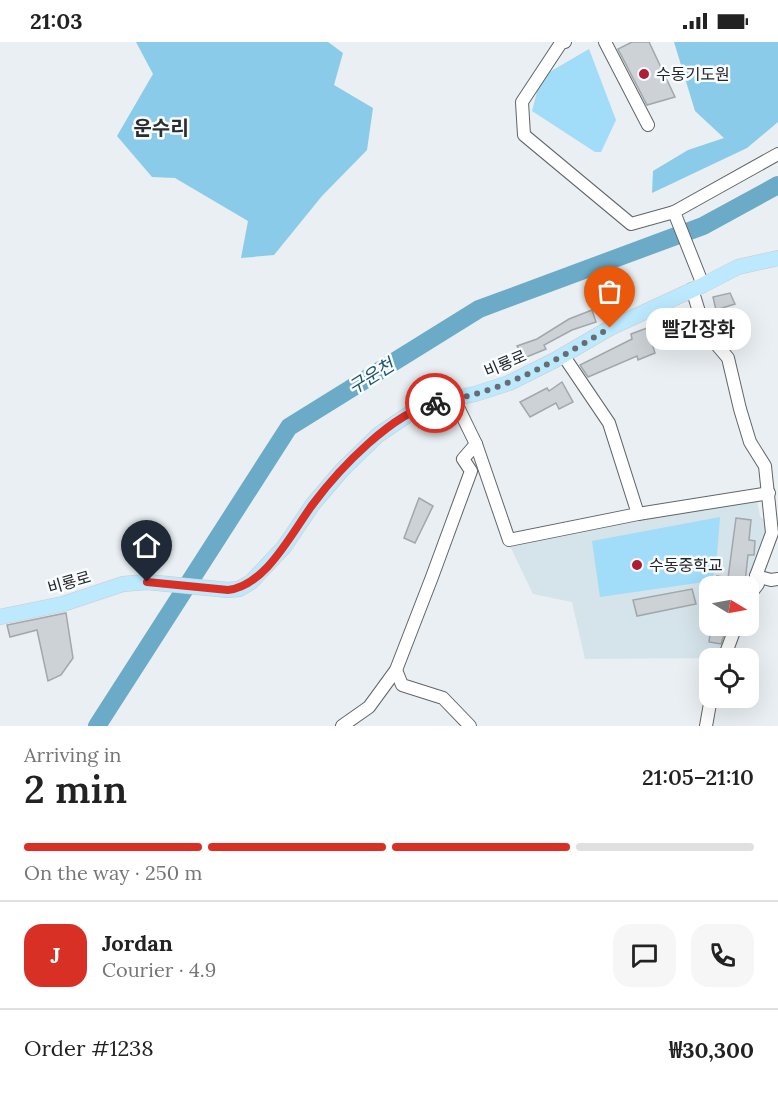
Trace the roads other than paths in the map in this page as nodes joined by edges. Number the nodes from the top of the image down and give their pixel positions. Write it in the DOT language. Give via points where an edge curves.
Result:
graph roads {
  1 [pos="565,42"];
  2 [pos="605,42"];
  3 [pos="648,125"];
  4 [pos="778,154"];
  5 [pos="675,214"];
  6 [pos="778,258"];
  7 [pos="698,283"];
  8 [pos="563,355"];
  9 [pos="454,399"];
  10 [pos="476,444"];
  11 [pos="770,494"];
  12 [pos="638,514"];
  13 [pos="775,519"];
  14 [pos="756,576"];
  15 [pos="759,577"];
  16 [pos="778,579"];
  17 [pos="0,617"];
  18 [pos="396,670"];
  19 [pos="709,708"];
  20 [pos="342,726"];
  21 [pos="470,726"];
  22 [pos="706,726"];
  1 -- 5 [label="street" via="522,102 524,135 631,224"];
  2 -- 3 [label="street"];
  4 -- 5 [label="street"];
  5 -- 7 [label="street"];
  6 -- 7 [label="main road, 비룡로" via="738,267"];
  7 -- 8 [label="main road, 비룡로"];
  7 -- 11 [label="street" via="705,331 728,358 750,442 765,466"];
  8 -- 9 [label="main road, 비룡로" via="509,383"];
  8 -- 12 [label="street" via="609,423"];
  9 -- 10 [label="street"];
  9 -- 17 [label="main road, 비룡로" via="412,412 378,435 313,504 284,547 251,582 239,589 147,582 123,584 63,604"];
  10 -- 12 [label="street" via="509,540"];
  10 -- 18 [label="street" via="463,459 471,471"];
  11 -- 12 [label="street"];
  11 -- 13 [label="street"];
  13 -- 14 [label="street"];
  15 -- 16 [label="street"];
  18 -- 20 [label="street" via="369,707"];
  18 -- 21 [label="street" via="402,685 443,698"];
  19 -- 22 [label="street"];
}
